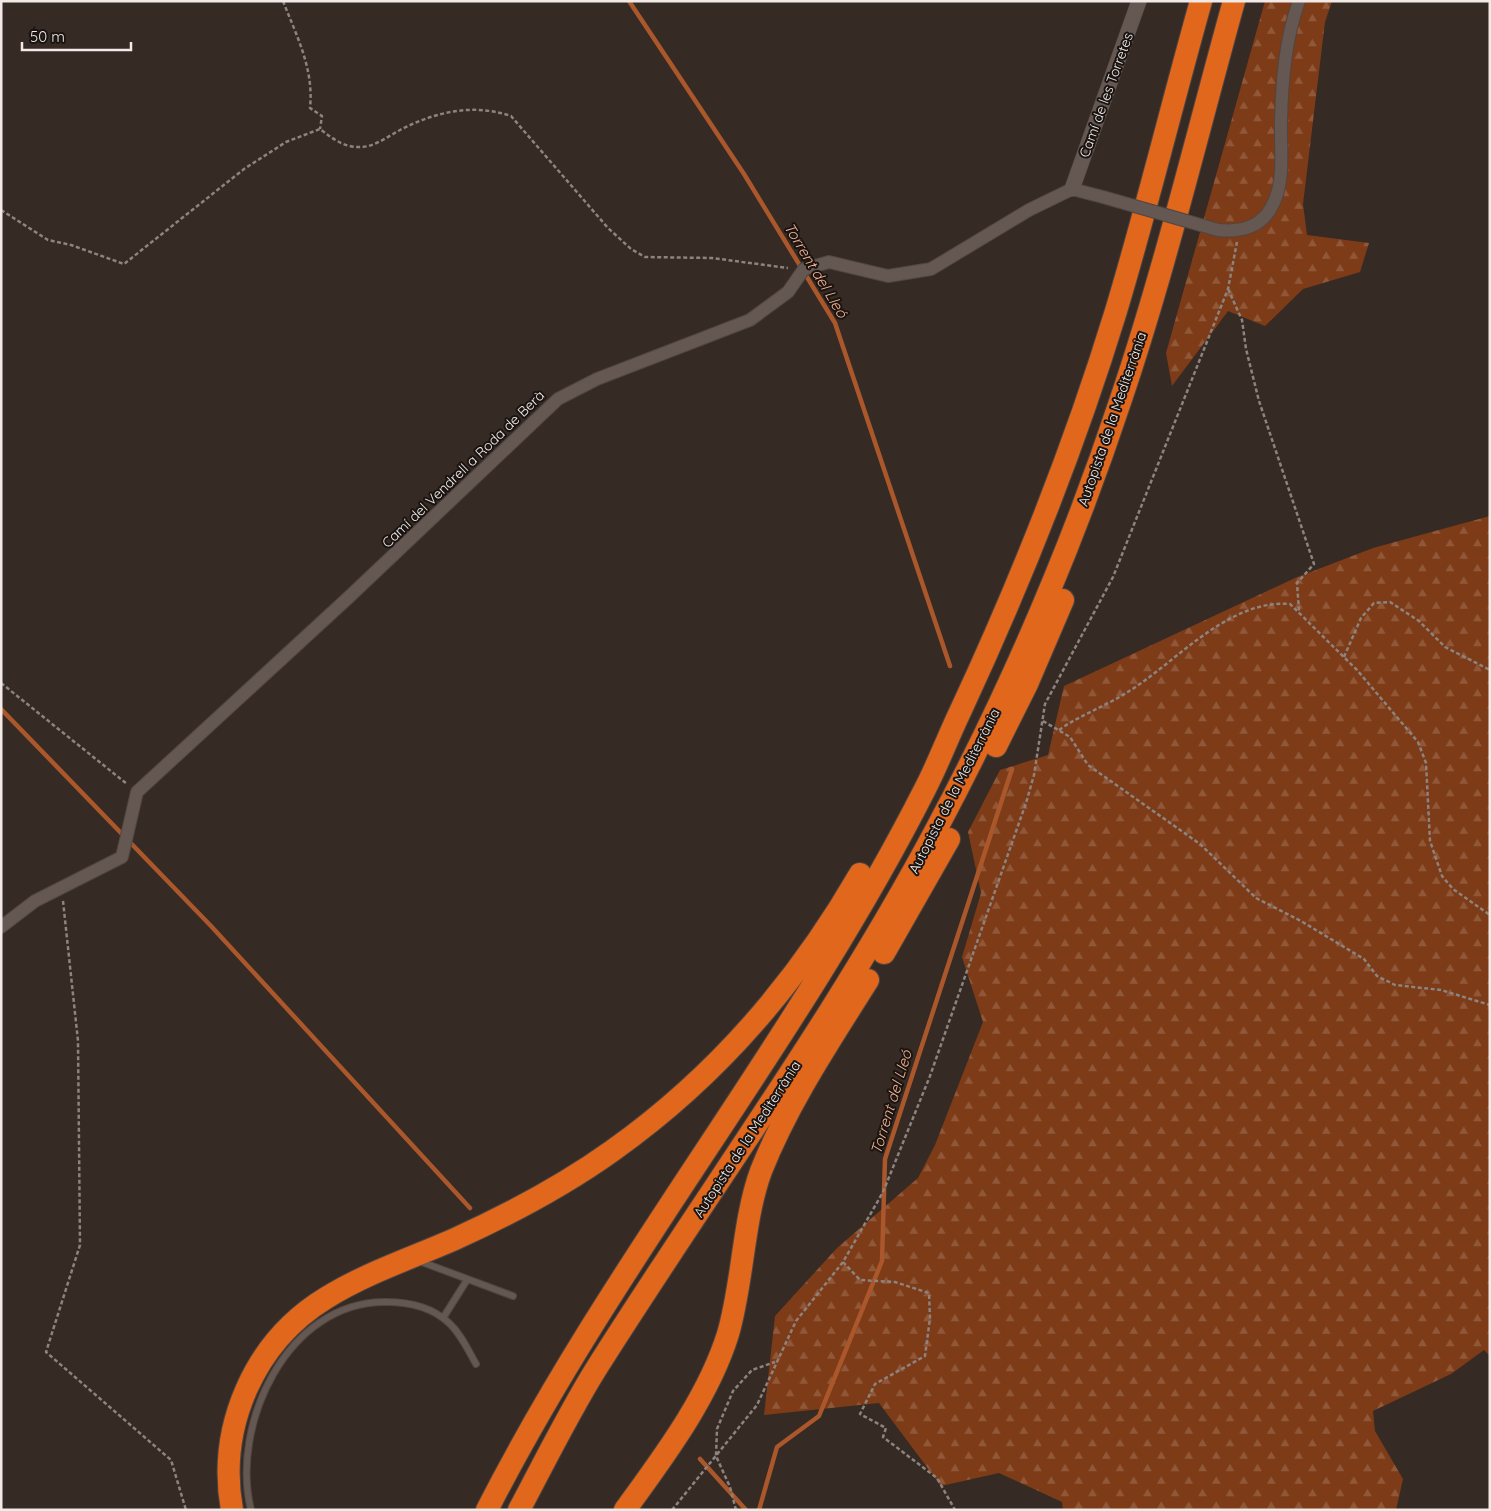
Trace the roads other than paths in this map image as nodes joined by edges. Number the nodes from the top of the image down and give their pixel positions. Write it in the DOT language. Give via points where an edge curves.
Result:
graph roads {
  1 [pos="1140,1"];
  2 [pos="1201,1"];
  3 [pos="1234,1"];
  4 [pos="1299,1"];
  5 [pos="1072,189"];
  6 [pos="1166,250"];
  7 [pos="956,722"];
  8 [pos="1,927"];
  9 [pos="411,1258"];
  10 [pos="467,1280"];
  11 [pos="513,1296"];
  12 [pos="443,1318"];
  13 [pos="476,1364"];
  14 [pos="232,1510"];
  15 [pos="251,1510"];
  16 [pos="487,1510"];
  17 [pos="519,1510"];
  18 [pos="625,1510"];
  1 -- 5 [label="street, Camí de les Torretes"];
  2 -- 7 [label="highway, Autopista de la Mediterrània" via="1115,312 1069,452 1017,586"];
  3 -- 6 [label="highway, Autopista de la Mediterrània"];
  4 -- 5 [label="street, bridge" via="1285,59 1277,193 1270,210 1260,221 1238,230 1218,230"];
  5 -- 8 [label="street, Camí del Vendrell a Roda de Berà" via="1029,210 931,269 888,276 829,262 804,269 788,292 750,320 597,379 558,399 137,792 122,857 35,901"];
  6 -- 17 [label="highway, Autopista de la Mediterrània" via="1122,395 1071,539 974,757 864,957 595,1371"];
  6 -- 18 [label="highway" via="1148,364 1124,439 1056,616 1023,692 950,836 896,934 785,1116 761,1173 728,1335 688,1418"];
  7 -- 9 [label="highway" via="811,953 732,1048 661,1113 612,1151 529,1203"];
  7 -- 16 [label="highway, Autopista de la Mediterrània" via="926,788 854,916 588,1331"];
  9 -- 10 [label="lane"];
  9 -- 14 [label="highway" via="366,1276 325,1298 290,1326 261,1360 243,1396 231,1434 228,1477"];
  10 -- 11 [label="lane"];
  10 -- 12 [label="lane"];
  12 -- 13 [label="lane" via="457,1331"];
  12 -- 15 [label="lane" via="422,1307 380,1302 362,1304 309,1330 272,1376 256,1407 246,1460"];
}
